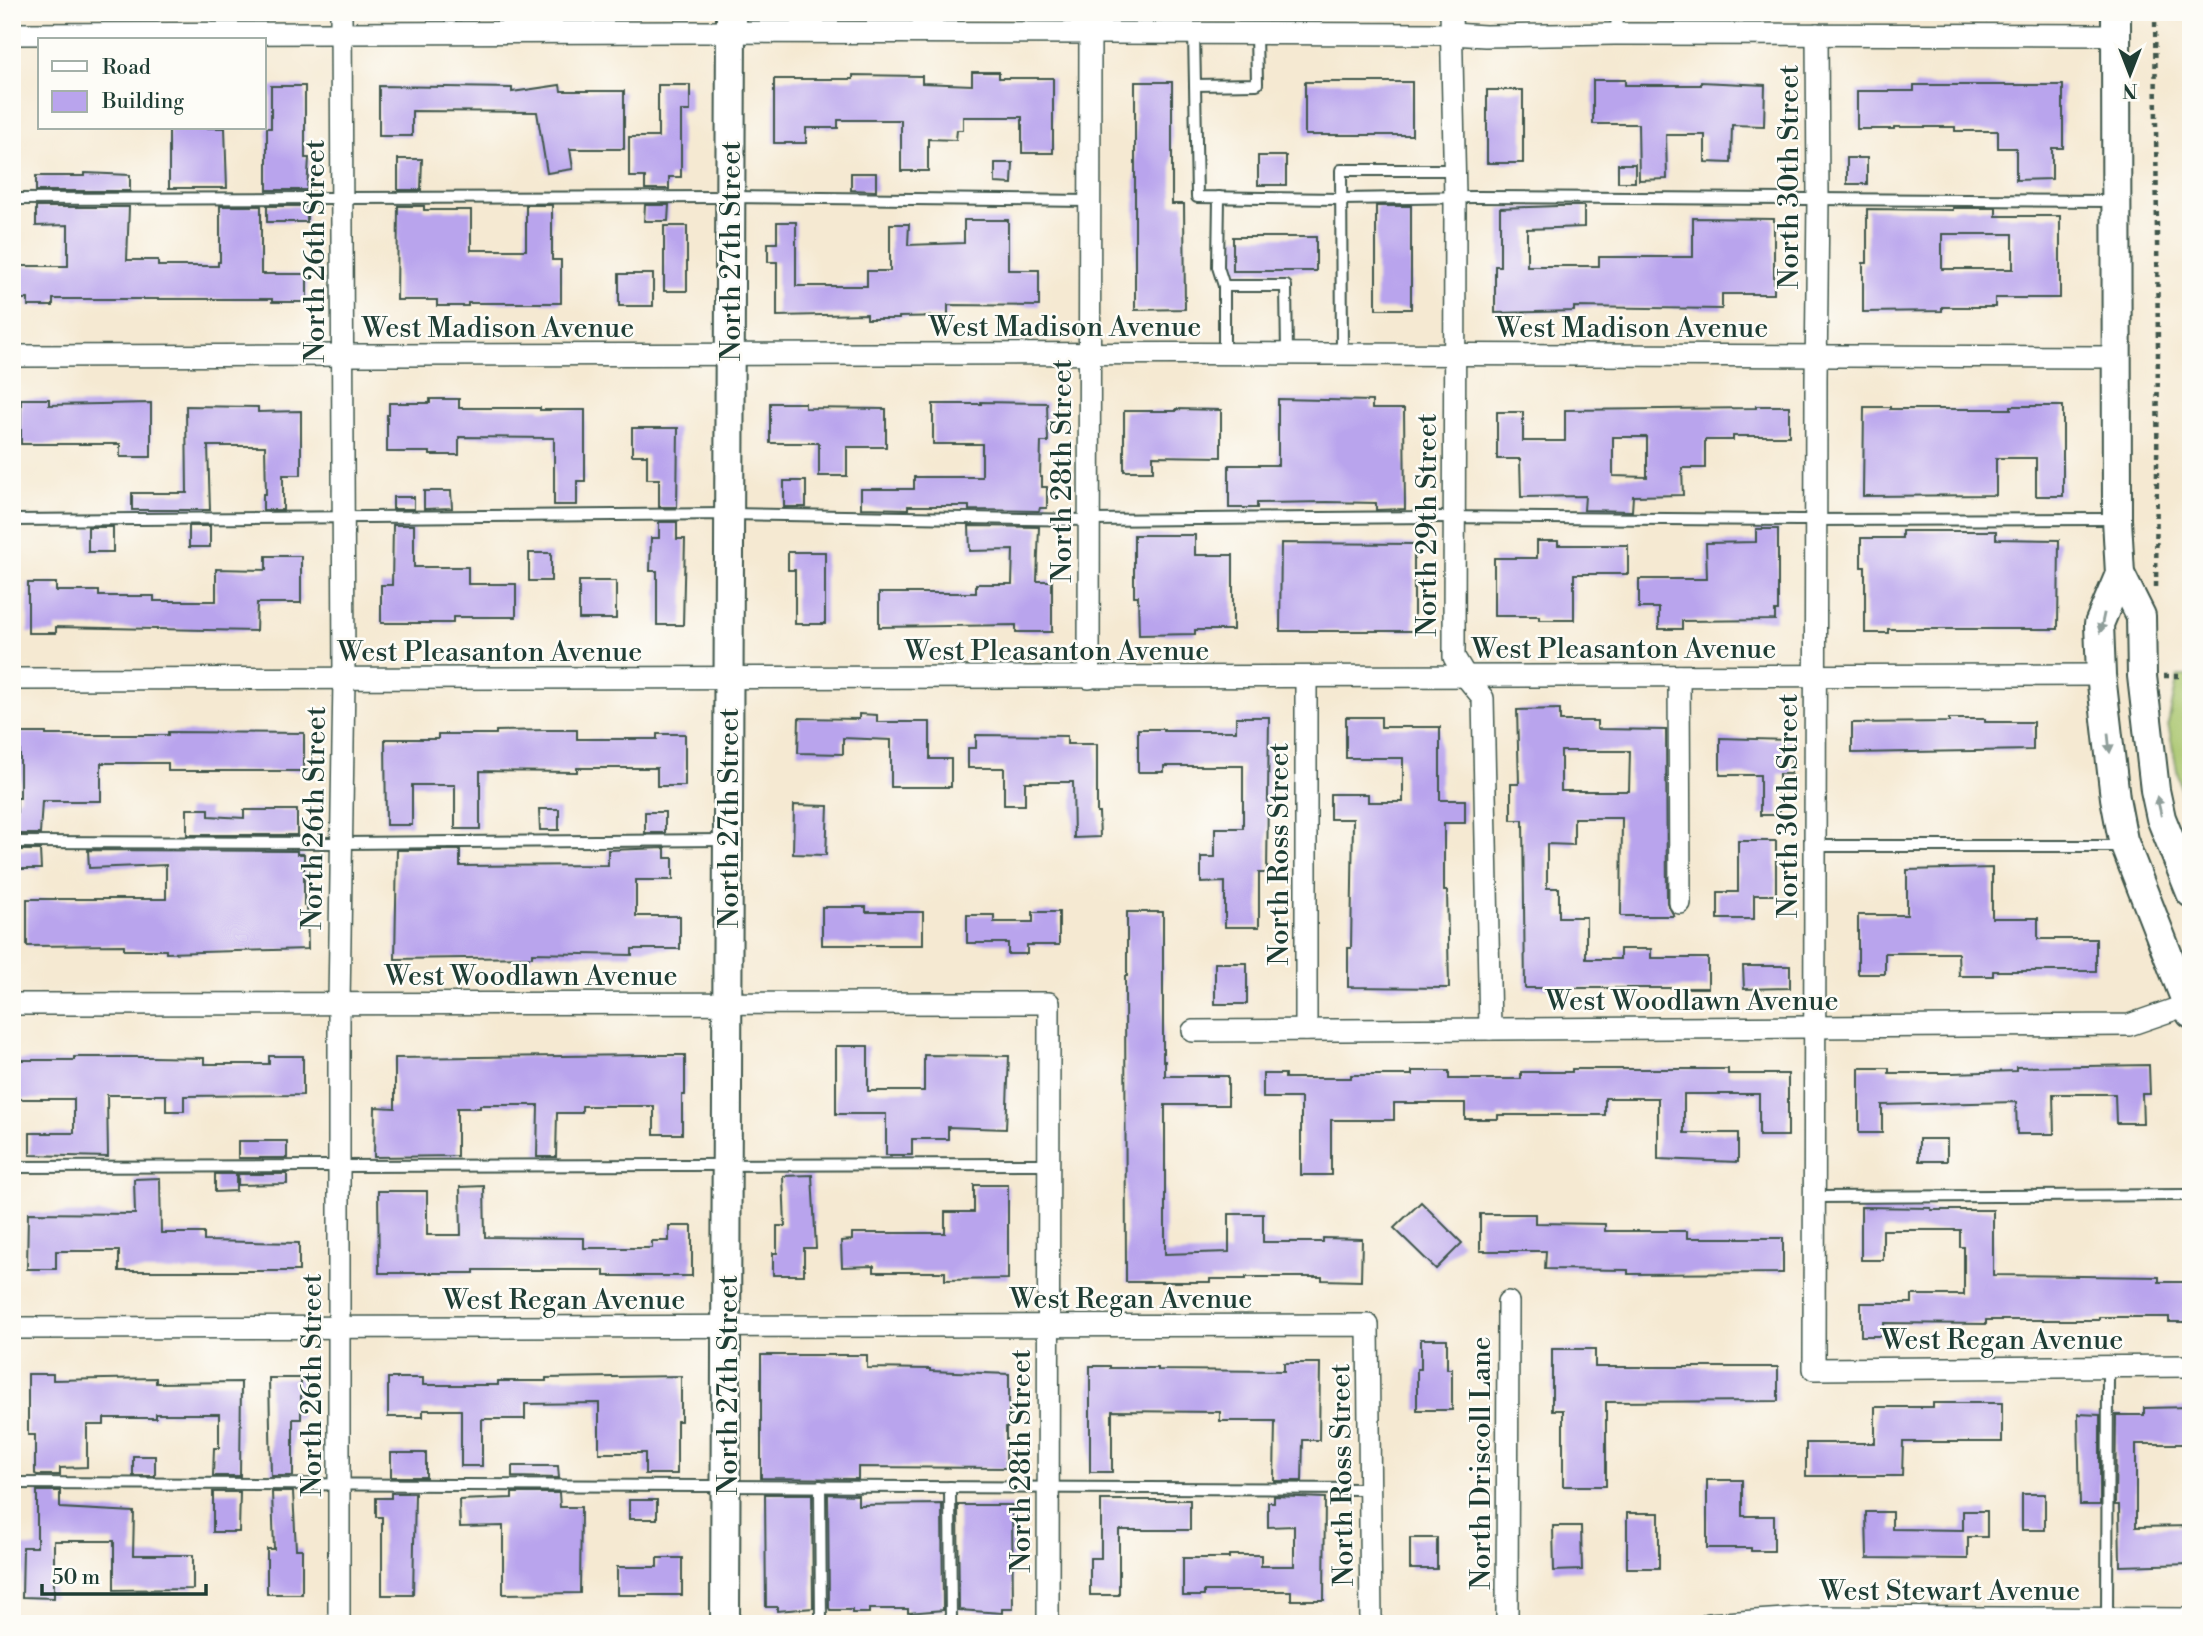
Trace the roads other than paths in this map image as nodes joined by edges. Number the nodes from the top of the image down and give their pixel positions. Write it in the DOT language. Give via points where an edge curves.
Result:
graph roads {
  1 [pos="1451,12"];
  2 [pos="1618,12"];
  3 [pos="731,22"];
  4 [pos="1090,22"];
  5 [pos="341,23"];
  6 [pos="2117,23"];
  7 [pos="1194,33"];
  8 [pos="1256,33"];
  9 [pos="12,34"];
  10 [pos="1452,34"];
  11 [pos="1615,34"];
  12 [pos="1816,34"];
  13 [pos="1195,85"];
  14 [pos="1454,170"];
  15 [pos="730,197"];
  16 [pos="1219,197"];
  17 [pos="1455,197"];
  18 [pos="342,198"];
  19 [pos="1818,198"];
  20 [pos="12,199"];
  21 [pos="1340,199"];
  22 [pos="1089,201"];
  23 [pos="2117,201"];
  24 [pos="1224,286"];
  25 [pos="730,354"];
  26 [pos="1090,354"];
  27 [pos="1224,354"];
  28 [pos="1287,354"];
  29 [pos="1342,354"];
  30 [pos="343,355"];
  31 [pos="1455,355"];
  32 [pos="1816,355"];
  33 [pos="12,356"];
  34 [pos="2118,357"];
  35 [pos="729,514"];
  36 [pos="343,517"];
  37 [pos="1453,517"];
  38 [pos="2117,519"];
  39 [pos="12,520"];
  40 [pos="1089,520"];
  41 [pos="1816,520"];
  42 [pos="2120,574"];
  43 [pos="2101,675"];
  44 [pos="1679,676"];
  45 [pos="1815,676"];
  46 [pos="1306,677"];
  47 [pos="1466,677"];
  48 [pos="344,678"];
  49 [pos="1089,678"];
  50 [pos="12,679"];
  51 [pos="729,679"];
  52 [pos="728,840"];
  53 [pos="12,842"];
  54 [pos="341,843"];
  55 [pos="1815,846"];
  56 [pos="2125,846"];
  57 [pos="2191,893"];
  58 [pos="1680,904"];
  59 [pos="728,1003"];
  60 [pos="1049,1003"];
  61 [pos="12,1004"];
  62 [pos="339,1004"];
  63 [pos="2189,1010"];
  64 [pos="1815,1027"];
  65 [pos="1490,1029"];
  66 [pos="1306,1030"];
  67 [pos="1193,1031"];
  68 [pos="1049,1164"];
  69 [pos="338,1165"];
  70 [pos="727,1165"];
  71 [pos="12,1167"];
  72 [pos="2191,1195"];
  73 [pos="1814,1197"];
  74 [pos="1508,1302"];
  75 [pos="1368,1325"];
  76 [pos="727,1326"];
  77 [pos="1049,1326"];
  78 [pos="338,1327"];
  79 [pos="12,1328"];
  80 [pos="2191,1366"];
  81 [pos="2108,1367"];
  82 [pos="1814,1369"];
  83 [pos="12,1483"];
  84 [pos="339,1485"];
  85 [pos="726,1486"];
  86 [pos="820,1486"];
  87 [pos="950,1487"];
  88 [pos="1048,1487"];
  89 [pos="1369,1489"];
  90 [pos="2107,1619"];
  91 [pos="2191,1619"];
  92 [pos="2031,1621"];
  93 [pos="339,1624"];
  94 [pos="725,1624"];
  95 [pos="821,1624"];
  96 [pos="951,1624"];
  97 [pos="1048,1624"];
  98 [pos="1371,1624"];
  99 [pos="1507,1624"];
  100 [pos="1709,1624"];
  1 -- 10 [label="street, North 29th Street"];
  2 -- 11 [label="lane"];
  3 -- 4 [label="street"];
  3 -- 5 [label="street"];
  3 -- 15 [label="street, North 27th Street"];
  4 -- 7 [label="street"];
  4 -- 22 [label="street, North 28th Street"];
  5 -- 9 [label="street"];
  5 -- 18 [label="street, North 26th Street"];
  6 -- 12 [label="street"];
  6 -- 23 [label="street"];
  7 -- 8 [label="street"];
  7 -- 13 [label="lane"];
  8 -- 10 [label="street"];
  8 -- 13 [label="lane" via="1256,84"];
  10 -- 11 [label="street"];
  10 -- 14 [label="street, North 29th Street"];
  11 -- 12 [label="street"];
  12 -- 19 [label="street, North 30th Street"];
  13 -- 16 [label="lane" via="1196,197"];
  14 -- 17 [label="street, North 29th Street"];
  14 -- 21 [label="lane" via="1341,170"];
  15 -- 18 [label="lane"];
  15 -- 22 [label="lane"];
  15 -- 25 [label="street, North 27th Street"];
  16 -- 21 [label="lane"];
  16 -- 24 [label="lane" via="1218,267"];
  17 -- 19 [label="lane"];
  17 -- 21 [label="lane"];
  17 -- 31 [label="street, North 29th Street"];
  18 -- 20 [label="lane"];
  18 -- 30 [label="street, North 26th Street"];
  19 -- 23 [label="lane"];
  19 -- 32 [label="street, North 30th Street"];
  21 -- 29 [label="lane"];
  22 -- 26 [label="street, North 28th Street"];
  23 -- 34 [label="street"];
  24 -- 27 [label="lane"];
  24 -- 28 [label="lane" via="1286,286"];
  25 -- 26 [label="street, West Madison Avenue"];
  25 -- 30 [label="street, West Madison Avenue"];
  25 -- 35 [label="street, North 27th Street"];
  26 -- 27 [label="street, West Madison Avenue"];
  26 -- 40 [label="street, North 28th Street"];
  27 -- 28 [label="street, West Madison Avenue"];
  28 -- 29 [label="street, West Madison Avenue"];
  29 -- 31 [label="street, West Madison Avenue"];
  30 -- 33 [label="street, West Madison Avenue"];
  30 -- 36 [label="street, North 26th Street"];
  31 -- 32 [label="street, West Madison Avenue"];
  31 -- 37 [label="street, North 29th Street"];
  32 -- 34 [label="street, West Madison Avenue"];
  32 -- 41 [label="street, North 30th Street"];
  34 -- 38 [label="street"];
  35 -- 36 [label="lane"];
  35 -- 40 [label="lane"];
  35 -- 51 [label="street, North 27th Street"];
  36 -- 39 [label="lane"];
  36 -- 48 [label="street, North 26th Street"];
  37 -- 40 [label="lane"];
  37 -- 41 [label="lane"];
  37 -- 47 [label="street, North 29th Street" via="1454,657"];
  38 -- 41 [label="lane"];
  38 -- 42 [label="street"];
  40 -- 49 [label="street, North 28th Street"];
  41 -- 45 [label="street, North 30th Street"];
  42 -- 43 [label="street, one-way" via="2099,624"];
  57 -- 42 [label="street, one-way" via="2161,818 2142,676 2141,616"];
  43 -- 45 [label="street, West Pleasanton Avenue"];
  43 -- 56 [label="street, one-way"];
  44 -- 45 [label="street, West Pleasanton Avenue"];
  44 -- 47 [label="street, West Pleasanton Avenue"];
  44 -- 58 [label="street"];
  45 -- 55 [label="street, North 30th Street"];
  46 -- 47 [label="street, West Pleasanton Avenue"];
  46 -- 49 [label="street, West Pleasanton Avenue"];
  46 -- 66 [label="street, North Ross Street"];
  47 -- 65 [label="street, North 29th Street" via="1483,698"];
  48 -- 50 [label="street, West Pleasanton Avenue"];
  48 -- 51 [label="street, West Pleasanton Avenue"];
  48 -- 54 [label="street, North 26th Street"];
  49 -- 51 [label="street, West Pleasanton Avenue"];
  51 -- 52 [label="street, North 27th Street"];
  52 -- 54 [label="lane"];
  52 -- 59 [label="street, North 27th Street"];
  53 -- 54 [label="lane"];
  54 -- 62 [label="street, North 26th Street"];
  55 -- 56 [label="lane"];
  55 -- 64 [label="street, North 30th Street"];
  56 -- 63 [label="street"];
  59 -- 60 [label="street, West Woodlawn Avenue"];
  59 -- 62 [label="street, West Woodlawn Avenue"];
  59 -- 70 [label="street, North 27th Street"];
  60 -- 68 [label="street, North 28th Street"];
  61 -- 62 [label="street, West Woodlawn Avenue"];
  62 -- 69 [label="street, North 26th Street"];
  63 -- 64 [label="street, West Woodlawn Avenue" via="2129,1025"];
  64 -- 65 [label="street, West Woodlawn Avenue"];
  64 -- 73 [label="street, North 30th Street"];
  65 -- 66 [label="street, West Woodlawn Avenue"];
  66 -- 67 [label="street, West Woodlawn Avenue"];
  68 -- 70 [label="lane"];
  68 -- 77 [label="street, North 28th Street"];
  69 -- 70 [label="lane"];
  69 -- 71 [label="lane"];
  69 -- 78 [label="street, North 26th Street"];
  70 -- 76 [label="street, North 27th Street"];
  72 -- 73 [label="lane"];
  73 -- 82 [label="street, North 30th Street"];
  74 -- 99 [label="street, North Driscoll Lane"];
  75 -- 77 [label="street, West Regan Avenue"];
  75 -- 89 [label="street, North Ross Street"];
  76 -- 77 [label="street, West Regan Avenue"];
  76 -- 78 [label="street, West Regan Avenue"];
  76 -- 85 [label="street, North 27th Street"];
  77 -- 88 [label="street, North 28th Street"];
  78 -- 79 [label="street, West Regan Avenue"];
  78 -- 84 [label="street, North 26th Street"];
  80 -- 81 [label="street, West Regan Avenue"];
  81 -- 82 [label="street, West Regan Avenue"];
  81 -- 90 [label="lane"];
  83 -- 84 [label="lane"];
  84 -- 85 [label="lane"];
  84 -- 93 [label="street, North 26th Street"];
  85 -- 86 [label="lane"];
  85 -- 94 [label="street, North 27th Street"];
  86 -- 87 [label="lane"];
  86 -- 95 [label="lane"];
  87 -- 88 [label="lane"];
  87 -- 96 [label="lane"];
  88 -- 89 [label="lane"];
  88 -- 97 [label="street, North 28th Street"];
  89 -- 98 [label="street, North Ross Street"];
  90 -- 91 [label="street, West Stewart Avenue"];
  90 -- 92 [label="street, West Stewart Avenue"];
  92 -- 100 [label="street, West Stewart Avenue" via="1814,1617"];
}
